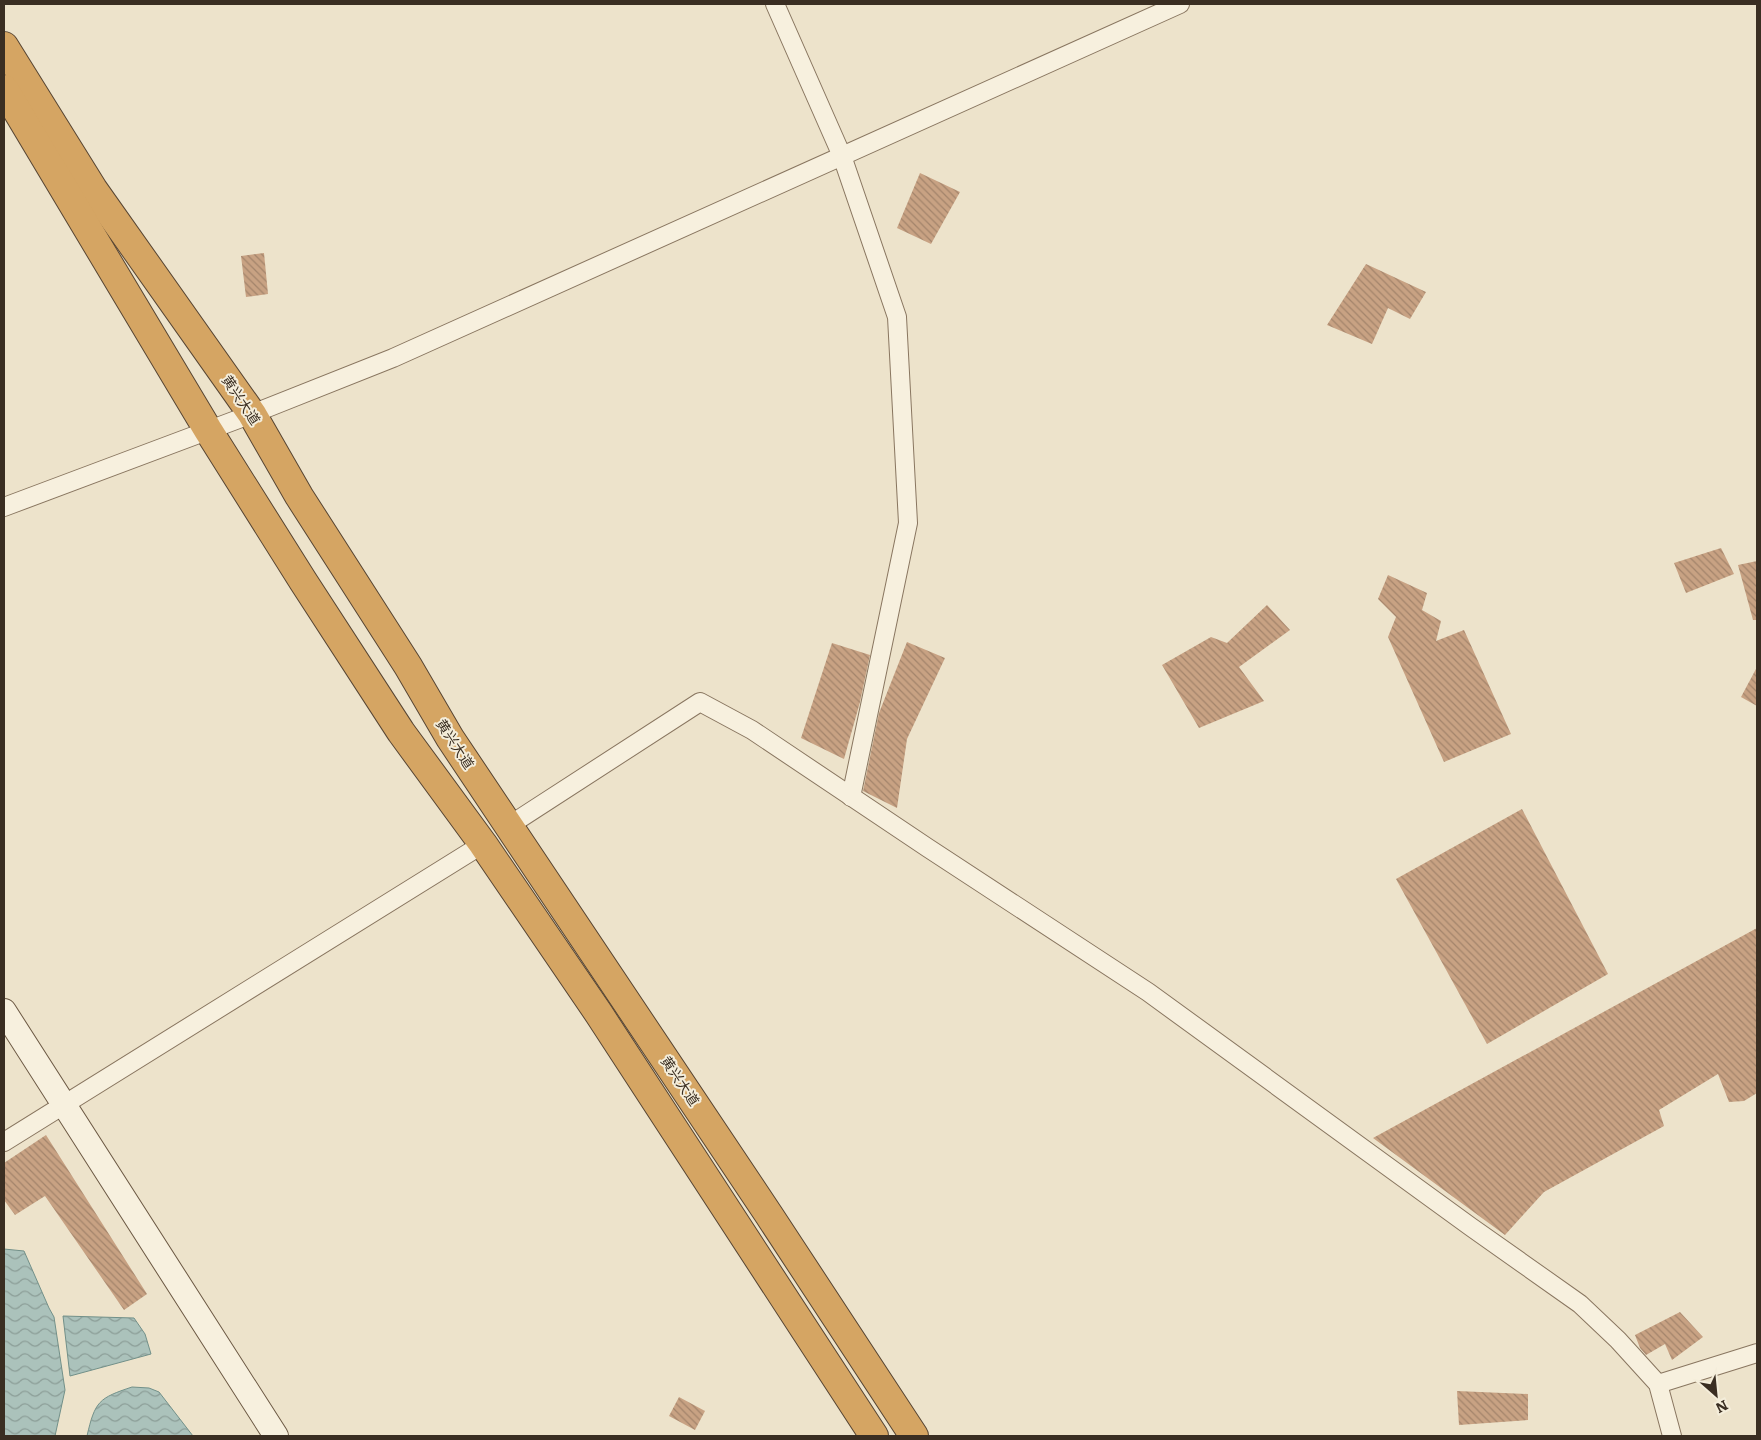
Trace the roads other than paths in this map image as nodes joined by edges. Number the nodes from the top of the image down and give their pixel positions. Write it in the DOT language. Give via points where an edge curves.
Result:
graph roads {
  1 [pos="775,4"];
  2 [pos="1180,4"];
  3 [pos="4,46"];
  4 [pos="4,90"];
  5 [pos="842,156"];
  6 [pos="252,414"];
  7 [pos="208,430"];
  8 [pos="4,507"];
  9 [pos="338,558"];
  10 [pos="303,581"];
  11 [pos="851,797"];
  12 [pos="510,825"];
  13 [pos="483,844"];
  14 [pos="4,1011"];
  15 [pos="63,1105"];
  16 [pos="4,1142"];
  17 [pos="1757,1353"];
  18 [pos="1658,1384"];
  19 [pos="276,1436"];
  20 [pos="874,1436"];
  21 [pos="914,1436"];
  22 [pos="1672,1436"];
  1 -- 5 [label="street"];
  2 -- 5 [label="street"];
  3 -- 6 [label="highway, 黄兴大道" via="93,189"];
  4 -- 7 [label="highway"];
  5 -- 6 [label="street" via="393,358"];
  5 -- 11 [label="street" via="897,317 908,523"];
  6 -- 7 [label="street"];
  6 -- 9 [label="highway, 黄兴大道"];
  7 -- 8 [label="street"];
  7 -- 10 [label="highway"];
  9 -- 10 [label="highway" via="323,548 308,549 300,563"];
  9 -- 12 [label="highway, 黄兴大道" via="450,738"];
  10 -- 13 [label="highway" via="401,732"];
  11 -- 12 [label="street" via="752,730 700,702"];
  11 -- 18 [label="street" via="1148,992 1580,1304"];
  12 -- 21 [label="highway, 黄兴大道"];
  13 -- 15 [label="street"];
  13 -- 20 [label="highway" via="599,1014"];
  14 -- 15 [label="street"];
  15 -- 16 [label="street"];
  15 -- 19 [label="street"];
  17 -- 18 [label="street"];
  18 -- 22 [label="street"];
}
